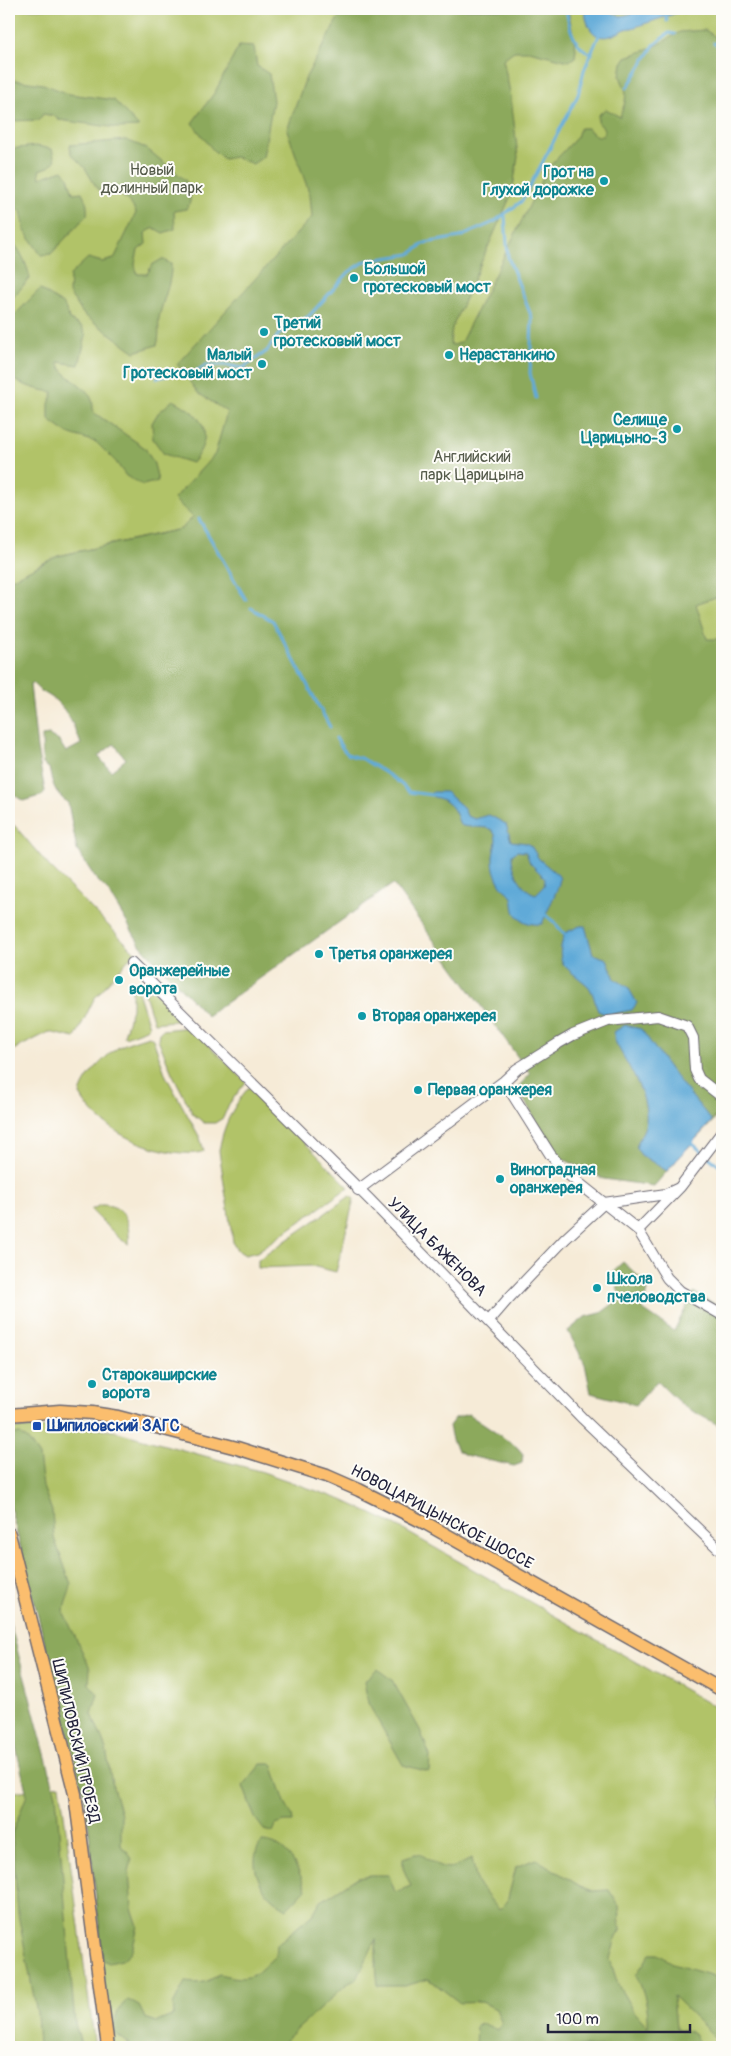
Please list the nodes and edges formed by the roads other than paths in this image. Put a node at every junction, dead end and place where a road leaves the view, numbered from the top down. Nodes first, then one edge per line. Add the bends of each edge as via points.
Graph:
1 (131, 963) dead end
2 (504, 1081) junction
3 (722, 1097) edge
4 (722, 1132) edge
5 (680, 1188) junction
6 (358, 1190) junction
7 (604, 1203) junction
8 (638, 1230) junction
9 (722, 1315) edge
10 (490, 1321) junction
11 (9, 1415) edge
12 (9, 1534) edge
13 (722, 1552) edge
14 (722, 1690) edge
15 (108, 2047) edge

1 - 6 street, УЛИЦА БАЖЕНОВА
2 - 3 street via 573,1034 608,1021 658,1016 687,1026 693,1038 695,1070 699,1080
2 - 6 street
2 - 7 street via 550,1154 565,1172
4 - 5 street
5 - 7 street via 666,1194
5 - 8 street
6 - 10 street, УЛИЦА БАЖЕНОВА
7 - 8 street
7 - 10 street via 565,1239
8 - 9 street via 666,1278 680,1291
10 - 13 street, УЛИЦА БАЖЕНОВА via 583,1419
11 - 14 main road, НОВОЦАРИЦЫНСКОЕ ШОССЕ via 60,1411 118,1417 327,1476 427,1524
12 - 15 main road, ШИПИЛОВСКИЙ ПРОЕЗД via 75,1794

